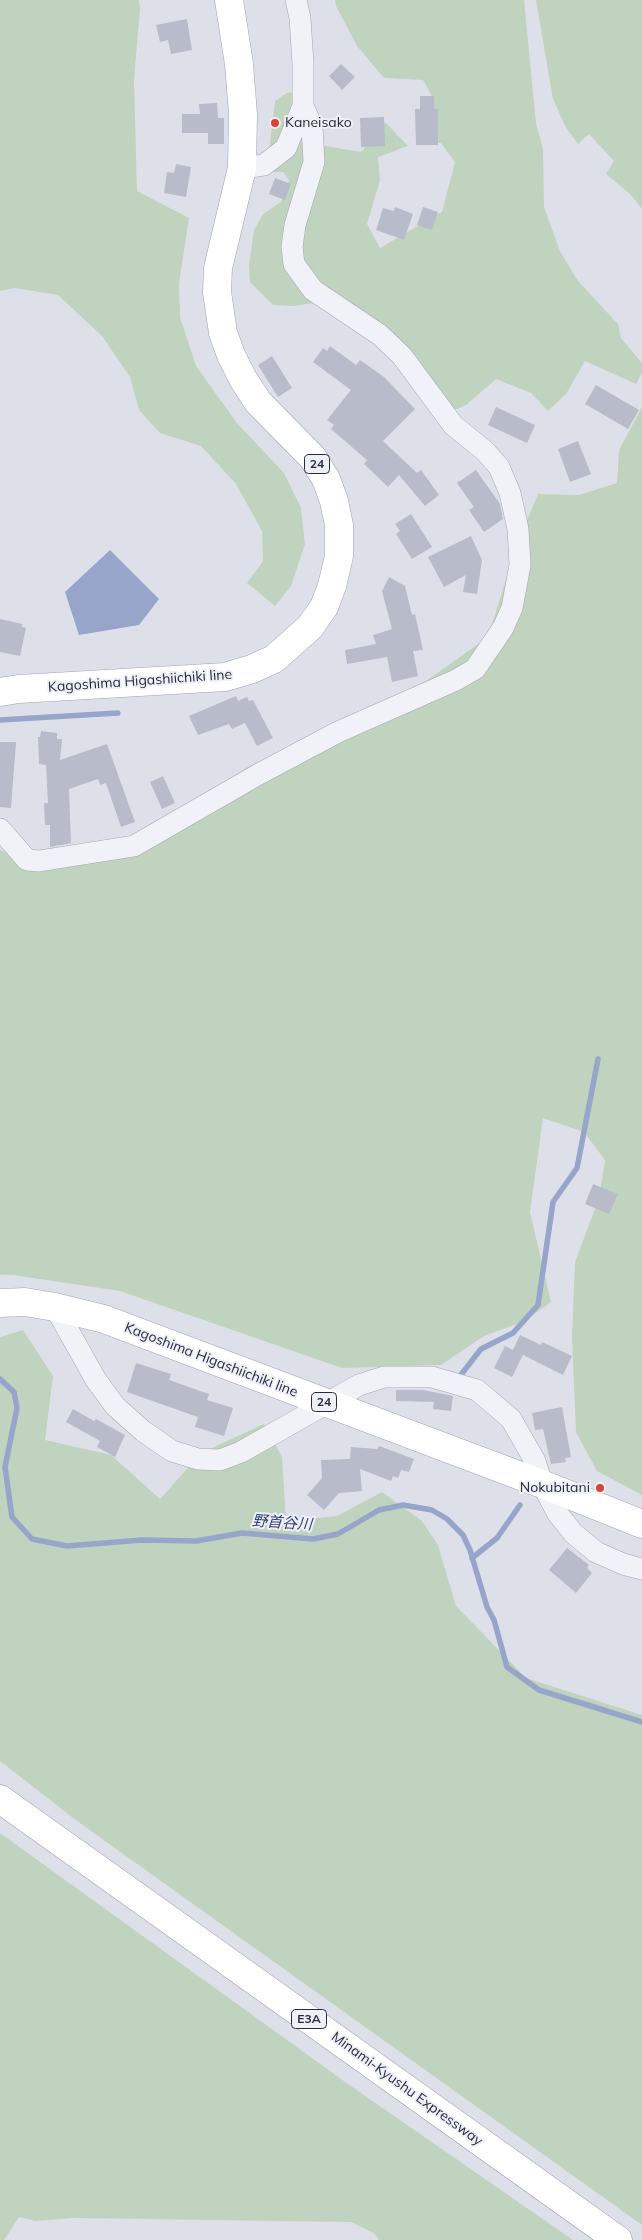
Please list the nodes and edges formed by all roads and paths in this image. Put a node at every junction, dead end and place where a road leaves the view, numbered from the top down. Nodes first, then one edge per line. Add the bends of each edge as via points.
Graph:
1 (229, 0) edge
2 (296, 0) edge
3 (303, 106) junction
4 (242, 168) junction
5 (0, 692) edge
6 (0, 829) edge
7 (0, 1304) edge
8 (54, 1306) junction
9 (325, 1403) junction
10 (542, 1484) junction
11 (642, 1524) edge
12 (642, 1569) edge
13 (0, 1799) edge
14 (618, 2240) edge

1 - 4 main road, Kagoshima Higashiichiki line / 24 via 243,114
2 - 3 street via 300,18
3 - 4 street via 286,148 264,165
3 - 6 street via 312,126 314,162 295,226 294,264 313,290 388,342 402,356 453,426 485,451 499,467 510,492 518,529 520,565 512,608 503,628 475,669 338,732 134,846 40,861 27,860
4 - 5 main road, Kagoshima Higashiichiki line / 24 via 218,268 223,333 242,379 258,402 313,458 326,479 339,526 339,556 324,607 310,627 274,659 252,670 225,677
7 - 8 main road, Kagoshima Higashiichiki line / 24 via 25,1302
8 - 9 main road, Kagoshima Higashiichiki line / 24 via 104,1319
8 - 9 street via 96,1380 115,1406 172,1451 198,1459 220,1460 241,1452
9 - 10 main road, Kagoshima Higashiichiki line / 24
9 - 10 street via 359,1385 384,1377 432,1377 477,1390 511,1419 535,1461
10 - 11 main road, Kagoshima Higashiichiki line / 24
10 - 12 street via 558,1514 574,1534 596,1552
13 - 14 main road, Minami-Kyushu Expressway / E3A

